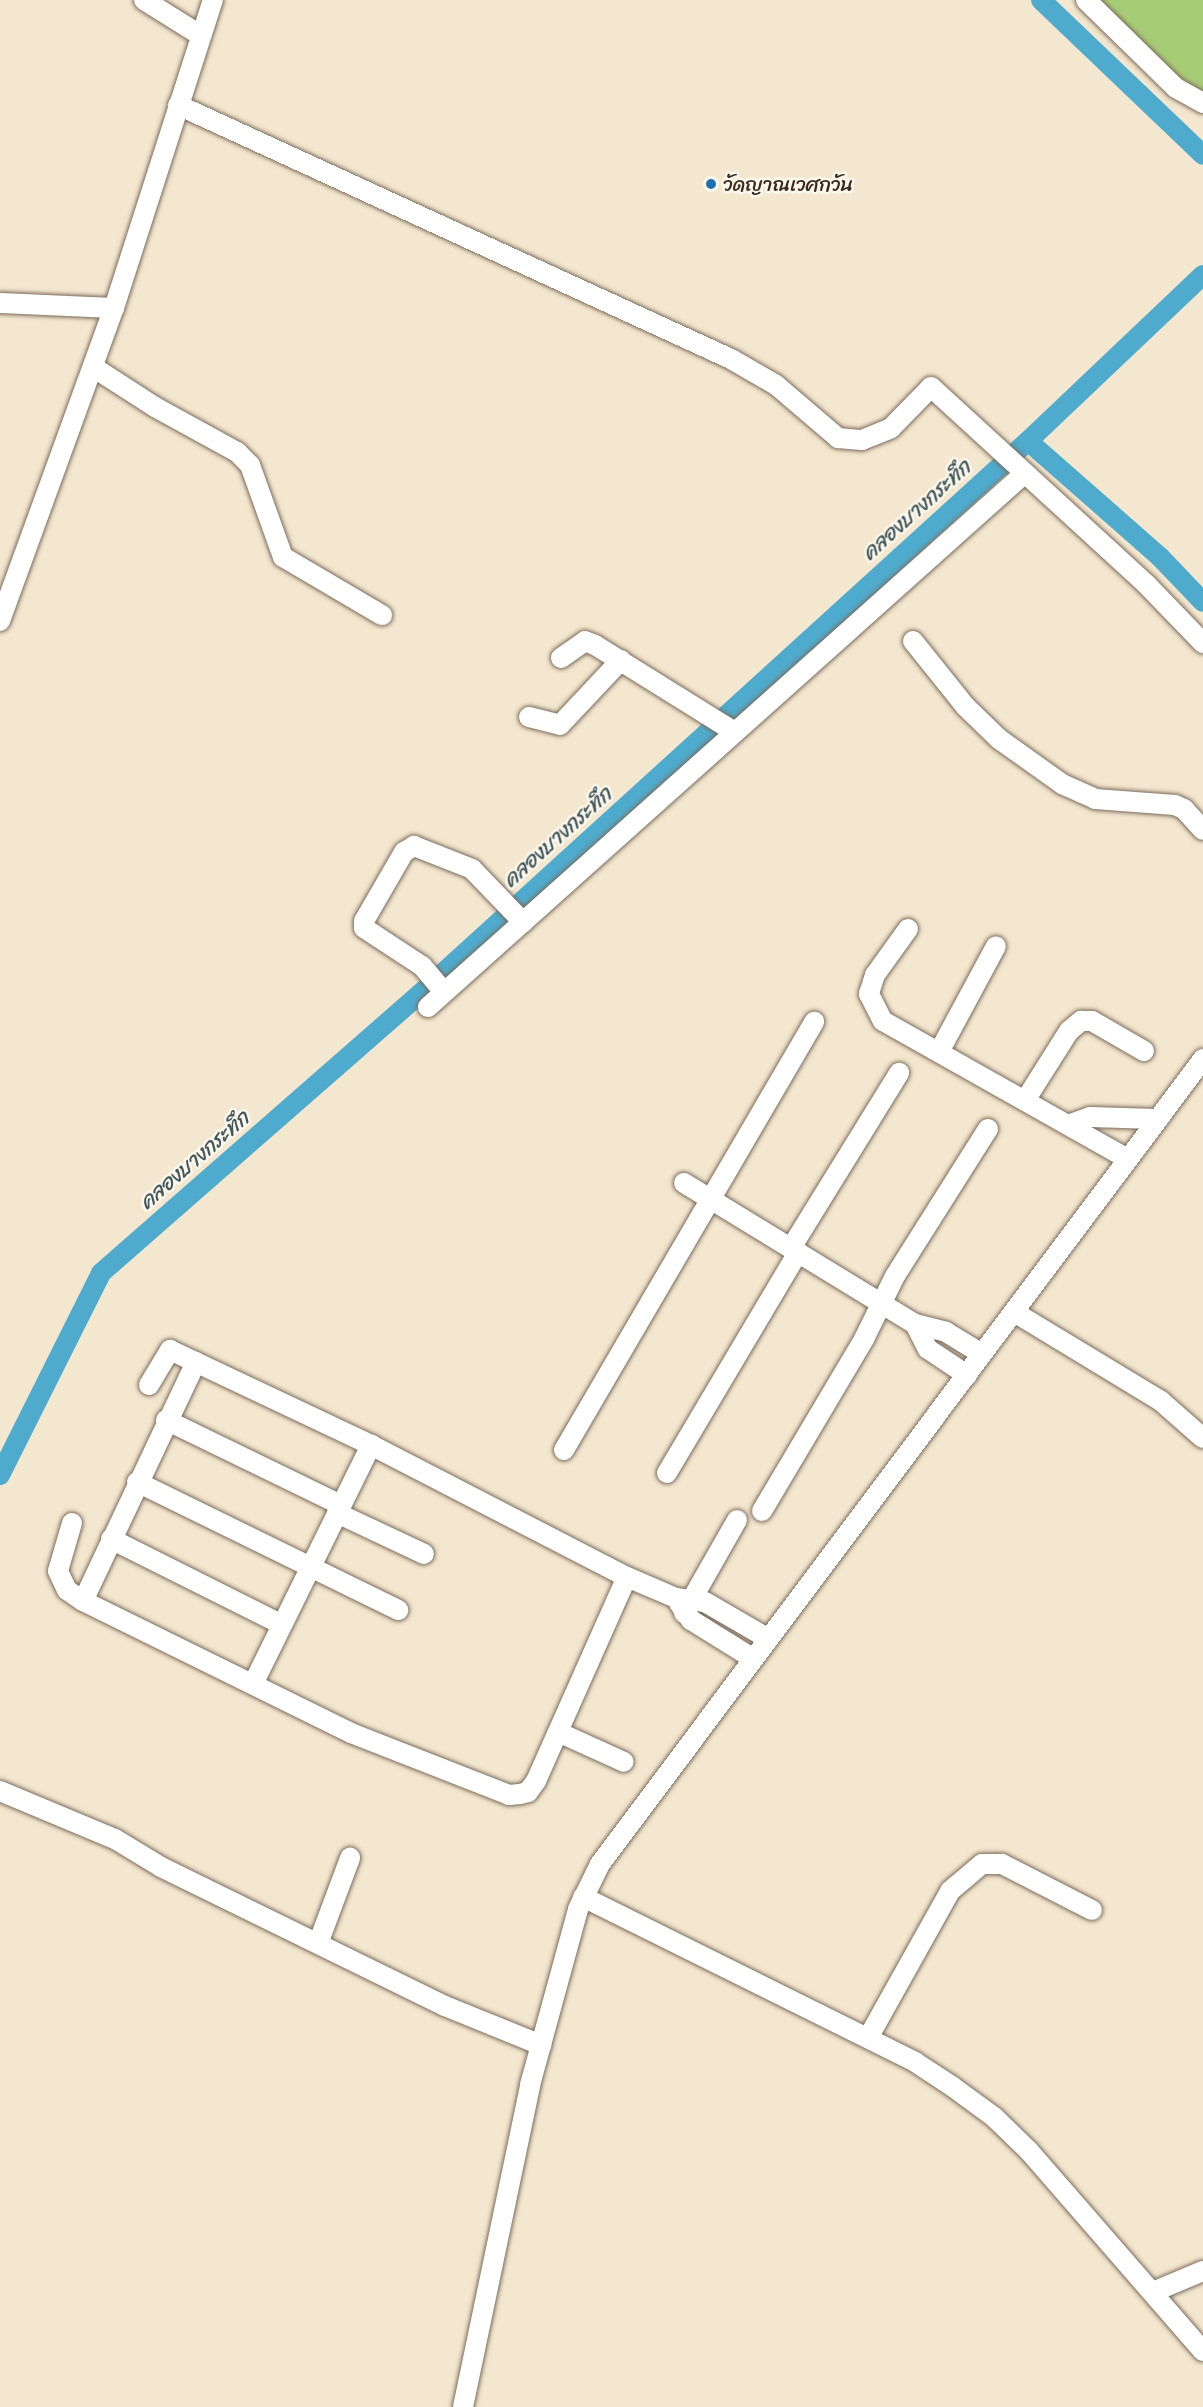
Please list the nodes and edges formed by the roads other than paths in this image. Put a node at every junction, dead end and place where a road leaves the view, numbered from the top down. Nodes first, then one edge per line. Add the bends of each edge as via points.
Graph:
1 (144, 0) edge
2 (213, 0) edge
3 (1086, 0) edge
4 (200, 35) junction
5 (1203, 103) edge
6 (178, 105) junction
7 (0, 303) edge
8 (114, 308) junction
9 (93, 367) junction
10 (1019, 470) junction
11 (382, 615) dead end
12 (0, 621) edge
13 (913, 641) dead end
14 (1203, 643) edge
15 (561, 658) dead end
16 (621, 660) junction
17 (529, 717) dead end
18 (728, 728) junction
19 (1203, 830) edge
20 (521, 920) junction
21 (908, 929) dead end
22 (996, 946) dead end
23 (441, 990) junction
24 (428, 1007) dead end
25 (814, 1022) dead end
26 (1144, 1051) dead end
27 (939, 1052) junction
28 (1203, 1059) edge
29 (899, 1072) dead end
30 (1026, 1099) junction
31 (1156, 1119) junction
32 (1071, 1124) junction
33 (988, 1129) dead end
34 (1126, 1158) junction
35 (684, 1183) dead end
36 (710, 1200) junction
37 (794, 1250) junction
38 (882, 1303) junction
39 (1014, 1312) junction
40 (915, 1324) junction
41 (982, 1354) junction
42 (196, 1362) junction
43 (967, 1375) junction
44 (149, 1385) dead end
45 (166, 1420) junction
46 (1203, 1438) edge
47 (371, 1445) junction
48 (564, 1450) dead end
49 (667, 1473) dead end
50 (137, 1482) junction
51 (339, 1509) junction
52 (762, 1511) dead end
53 (737, 1520) dead end
54 (72, 1523) dead end
55 (111, 1539) junction
56 (424, 1554) dead end
57 (311, 1570) junction
58 (627, 1577) junction
59 (83, 1601) junction
60 (684, 1603) junction
61 (398, 1610) dead end
62 (281, 1624) junction
63 (767, 1638) junction
64 (752, 1658) junction
65 (253, 1684) junction
66 (558, 1732) junction
67 (624, 1762) dead end
68 (0, 1791) edge
69 (350, 1858) dead end
70 (583, 1897) junction
71 (1092, 1910) dead end
72 (319, 1941) junction
73 (868, 2038) junction
74 (541, 2045) junction
75 (1203, 2271) edge
76 (1153, 2292) junction
77 (1203, 2352) edge
78 (463, 2407) edge

1 - 4 street
2 - 4 street
3 - 5 street via 1176,88
4 - 6 street
6 - 8 street
6 - 10 street via 731,359 776,385 838,438 862,440 891,428 931,387 955,405
7 - 8 street
8 - 9 street
9 - 11 street via 237,452 250,465 283,557
9 - 12 street
10 - 14 street via 1147,585
10 - 18 street
13 - 19 street via 965,706 999,739 1062,784 1095,799 1174,805 1184,809
15 - 16 street via 585,641
16 - 17 street via 560,724
16 - 18 street
18 - 20 street
20 - 23 street
20 - 23 street via 472,869 414,846 404,852 364,921 364,928 422,966
21 - 27 street via 874,975 869,994 883,1021
22 - 27 street
23 - 24 street
25 - 36 street
26 - 30 street via 1092,1021 1081,1021 1069,1031
27 - 30 street
28 - 31 street
29 - 37 street
30 - 32 street
31 - 32 street via 1090,1117
31 - 34 street
32 - 34 street
33 - 38 street
34 - 39 street
35 - 36 street
36 - 37 street
36 - 48 street
37 - 38 street
37 - 49 street
38 - 40 street
38 - 52 street
39 - 41 street
39 - 46 street via 1161,1401
40 - 41 street via 946,1332
40 - 43 street via 928,1348
41 - 43 street
42 - 44 street via 170,1350
42 - 45 street
42 - 47 street
43 - 63 street
45 - 50 street
45 - 51 street
47 - 51 street
47 - 58 street
50 - 55 street
50 - 57 street
51 - 56 street
51 - 57 street
53 - 60 street
54 - 59 street via 58,1571 68,1590
55 - 59 street
55 - 62 street
57 - 61 street
57 - 62 street
58 - 60 street
58 - 66 street
59 - 65 street
60 - 63 street
60 - 64 street
62 - 65 street
63 - 64 street
64 - 70 street via 627,1824
65 - 66 street via 351,1733 509,1794 528,1792
66 - 67 street
68 - 72 street via 116,1839 161,1867
69 - 72 street
70 - 73 street
70 - 74 street
71 - 73 street via 1002,1864 982,1864 950,1891
72 - 74 street via 445,2006
73 - 76 street via 915,2061 994,2116
74 - 78 street
75 - 76 street
76 - 77 street

